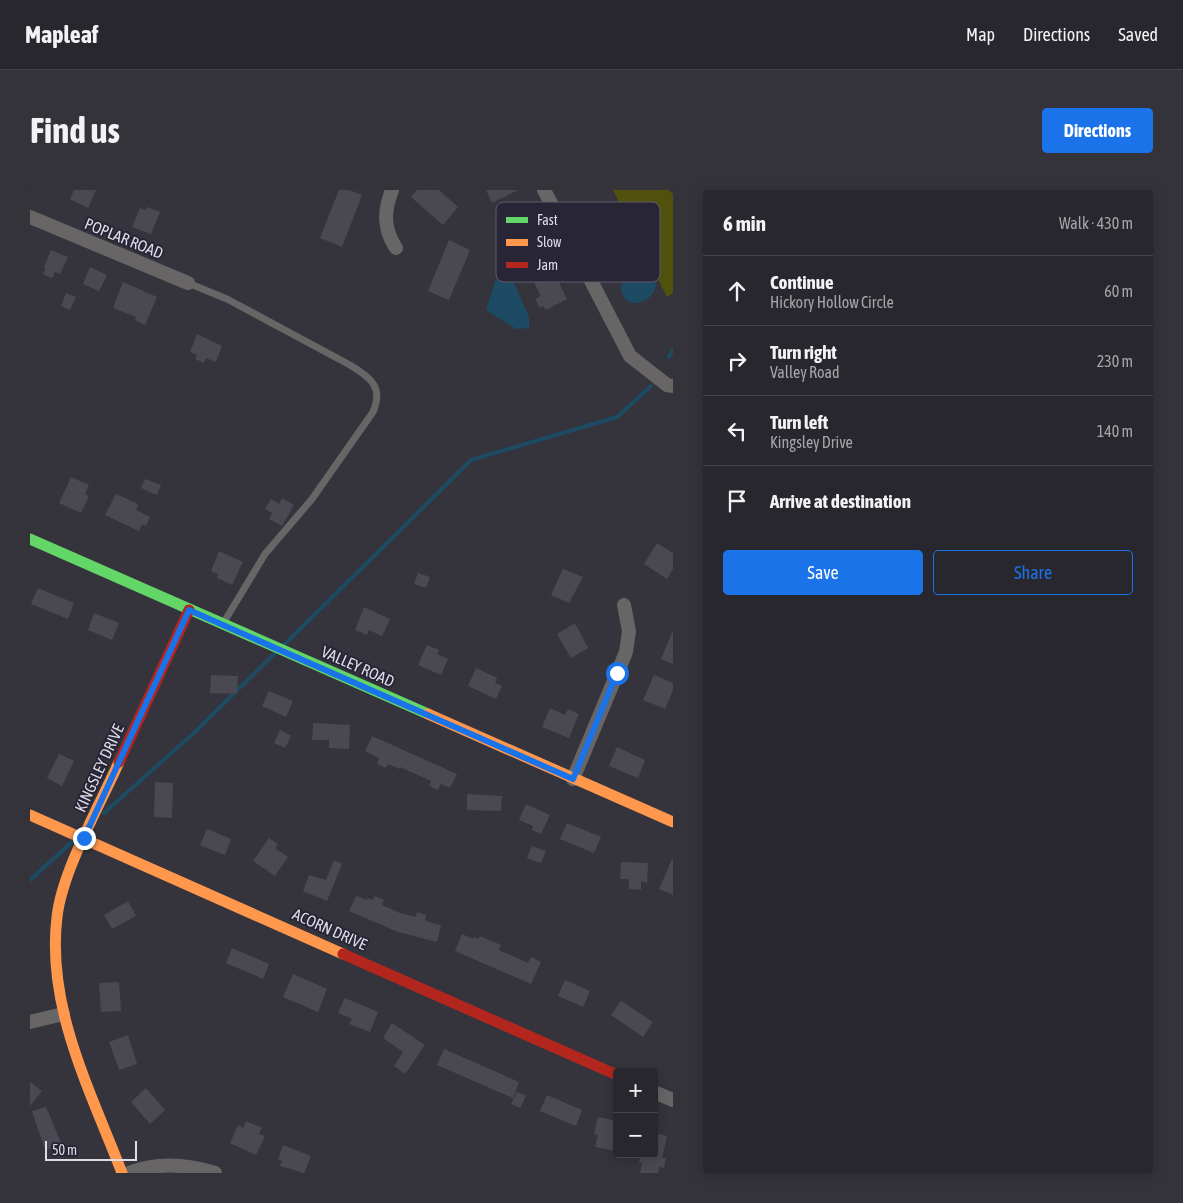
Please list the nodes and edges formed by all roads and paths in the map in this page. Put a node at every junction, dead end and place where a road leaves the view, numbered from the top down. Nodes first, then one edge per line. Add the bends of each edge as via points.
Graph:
1 (392, 190) edge
2 (544, 190) edge
3 (550, 202) edge
4 (30, 217) edge
5 (396, 248) dead end
6 (592, 282) edge
7 (188, 283) joint
8 (673, 386) edge
9 (30, 539) edge
10 (624, 604) dead end
11 (189, 610) junction
12 (223, 625) junction
13 (573, 779) junction
14 (30, 814) edge
15 (672, 820) edge
16 (84, 838) junction
17 (63, 1014) junction
18 (30, 1022) edge
19 (613, 1073) edge
20 (658, 1094) edge
21 (673, 1100) edge
22 (122, 1173) edge
23 (129, 1173) edge
24 (215, 1173) edge

1 - 5 street via 385,222
2 - 3 street
4 - 7 street, POPLAR ROAD
6 - 8 street via 630,356 667,385
7 - 12 lane via 226,299 350,365 363,373 377,391 373,412 312,499 265,554
9 - 11 street, VALLEY ROAD
10 - 13 street via 629,631 626,652
11 - 12 street, VALLEY ROAD
11 - 16 street, KINGSLEY DRIVE
12 - 13 street, VALLEY ROAD
13 - 15 street, VALLEY ROAD
14 - 16 street, ACORN DRIVE
16 - 17 street, KINGSLEY DRIVE via 65,883 57,916 55,968
16 - 19 street, ACORN DRIVE
17 - 18 street
17 - 22 street, KINGSLEY DRIVE
20 - 21 street
23 - 24 street via 159,1165

